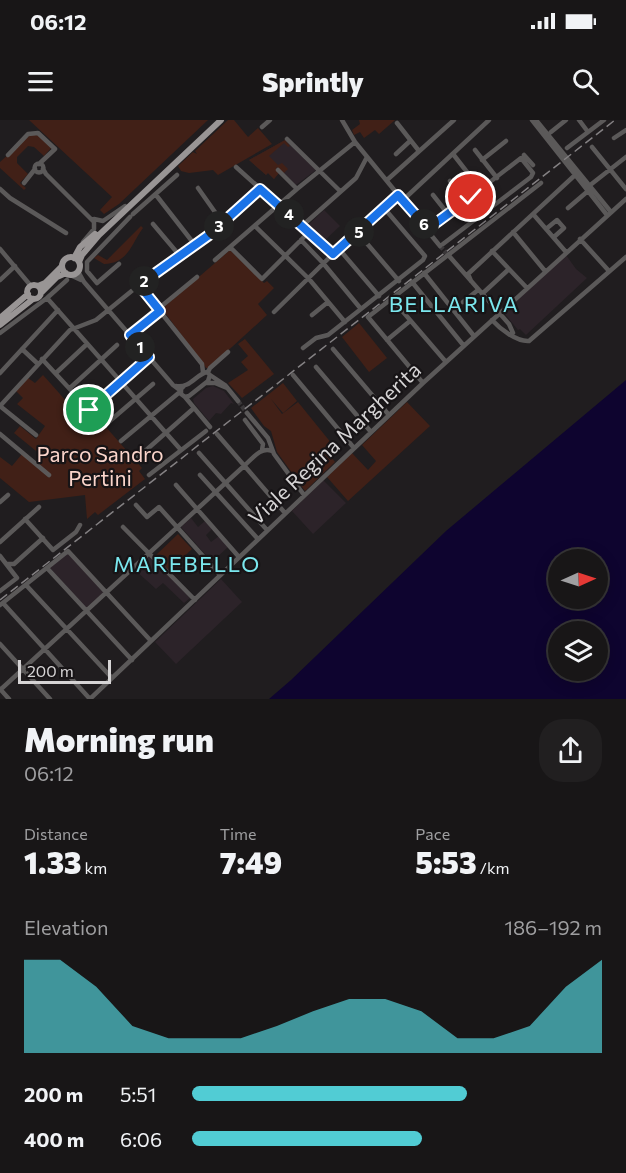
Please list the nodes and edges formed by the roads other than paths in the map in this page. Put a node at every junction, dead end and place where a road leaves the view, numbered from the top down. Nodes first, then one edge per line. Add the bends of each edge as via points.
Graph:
1 (216, 120) edge
2 (221, 120) edge
3 (270, 120) edge
4 (342, 120) edge
5 (454, 120) edge
6 (489, 120) edge
7 (532, 120) edge
8 (536, 120) edge
9 (566, 120) edge
10 (579, 120) edge
11 (604, 120) edge
12 (397, 123) dead end
13 (262, 127) dead end
14 (626, 130) edge
15 (551, 132) dead end
16 (588, 132) junction
17 (614, 138) dead end
18 (287, 139) dead end
19 (410, 141) junction
20 (506, 141) dead end
21 (355, 142) junction
22 (592, 147) dead end
23 (567, 148) dead end
24 (475, 150) dead end
25 (419, 151) junction
26 (396, 154) dead end
27 (453, 154) junction
28 (8, 155) dead end
29 (626, 156) edge
30 (367, 157) junction
31 (482, 159) junction
32 (567, 161) junction
33 (236, 167) dead end
34 (39, 168) junction
35 (278, 170) dead end
36 (318, 170) junction
37 (610, 170) junction
38 (177, 174) dead end
39 (574, 176) dead end
40 (497, 178) junction
41 (387, 180) junction
42 (450, 181) dead end
43 (24, 183) dead end
44 (541, 183) dead end
45 (198, 188) dead end
46 (0, 189) edge
47 (260, 189) junction
48 (297, 189) junction
49 (589, 189) junction
50 (626, 189) edge
51 (481, 190) junction
52 (340, 191) junction
53 (5, 194) junction
54 (156, 195) junction
55 (398, 195) junction
56 (433, 195) dead end
57 (0, 199) edge
58 (626, 199) edge
59 (403, 200) junction
60 (466, 201) junction
61 (278, 205) junction
62 (125, 206) junction
63 (384, 208) junction
64 (568, 208) dead end
65 (448, 214) junction
66 (533, 214) junction
67 (609, 214) junction
68 (479, 216) junction
69 (91, 217) junction
70 (421, 221) junction
71 (222, 222) junction
72 (153, 225) dead end
73 (303, 225) junction
74 (255, 226) junction
75 (546, 229) junction
76 (310, 231) junction
77 (513, 232) junction
78 (66, 233) dead end
79 (358, 233) junction
80 (554, 237) junction
81 (580, 239) junction
82 (301, 240) junction
83 (195, 245) junction
84 (230, 247) junction
85 (80, 248) junction
86 (0, 249) edge
87 (339, 249) junction
88 (492, 251) junction
89 (566, 252) junction
90 (333, 254) junction
91 (180, 256) junction
92 (285, 256) junction
93 (449, 256) junction
94 (626, 257) edge
95 (215, 260) dead end
96 (77, 263) junction
97 (324, 263) junction
98 (119, 264) dead end
99 (15, 266) junction
100 (62, 266) junction
101 (509, 269) junction
102 (545, 271) junction
103 (609, 271) junction
104 (424, 273) junction
105 (67, 276) junction
106 (197, 277) dead end
107 (57, 278) junction
108 (309, 279) junction
109 (0, 280) edge
110 (399, 281) junction
111 (471, 281) junction
112 (84, 282) junction
113 (412, 282) junction
114 (51, 283) junction
115 (97, 283) junction
116 (139, 285) junction
117 (60, 286) junction
118 (527, 288) junction
119 (37, 289) junction
120 (90, 289) junction
121 (480, 292) junction
122 (30, 296) junction
123 (379, 296) junction
124 (47, 298) junction
125 (392, 299) junction
126 (328, 302) junction
127 (463, 302) dead end
128 (361, 309) junction
129 (57, 310) junction
130 (108, 310) junction
131 (159, 310) junction
132 (274, 312) dead end
133 (500, 314) junction
134 (312, 315) dead end
135 (0, 318) edge
136 (492, 320) junction
137 (410, 321) junction
138 (345, 322) junction
139 (507, 322) junction
140 (0, 325) edge
141 (74, 329) junction
142 (501, 329) junction
143 (0, 333) edge
144 (130, 335) junction
145 (474, 336) junction
146 (514, 336) junction
147 (387, 340) junction
148 (87, 344) junction
149 (117, 345) dead end
150 (464, 346) junction
151 (303, 348) dead end
152 (22, 349) junction
153 (333, 349) dead end
154 (228, 352) dead end
155 (149, 357) junction
156 (42, 359) junction
157 (100, 359) junction
158 (446, 362) junction
159 (38, 364) junction
160 (316, 367) dead end
161 (0, 373) edge
162 (56, 373) junction
163 (207, 373) junction
164 (293, 375) dead end
165 (120, 383) junction
166 (423, 383) junction
167 (153, 384) dead end
168 (205, 384) junction
169 (70, 388) junction
170 (227, 388) junction
171 (181, 392) junction
172 (193, 393) junction
173 (134, 399) junction
174 (238, 400) tunnel mouth
175 (0, 406) edge
176 (193, 407) junction
177 (89, 410) junction
178 (248, 413) tunnel mouth
179 (389, 415) junction
180 (150, 416) junction
181 (245, 420) tunnel mouth
182 (371, 432) junction
183 (0, 434) edge
184 (164, 434) junction
185 (217, 434) dead end
186 (36, 435) dead end
187 (121, 441) dead end
188 (354, 448) junction
189 (181, 450) junction
190 (262, 450) junction
191 (272, 451) junction
192 (200, 453) dead end
193 (136, 459) dead end
194 (244, 466) junction
195 (49, 475) dead end
196 (149, 475) dead end
197 (200, 475) dead end
198 (226, 483) junction
199 (176, 485) dead end
200 (216, 492) junction
201 (8, 495) dead end
202 (304, 495) junction
203 (0, 502) edge
204 (136, 505) dead end
205 (39, 507) dead end
206 (197, 509) junction
207 (285, 513) junction
208 (26, 519) junction
209 (80, 525) dead end
210 (123, 527) dead end
211 (178, 527) junction
212 (267, 530) junction
213 (43, 538) junction
214 (258, 539) junction
215 (0, 542) edge
216 (149, 554) junction
217 (0, 556) edge
218 (239, 557) junction
219 (6, 563) junction
220 (47, 568) junction
221 (220, 574) junction
222 (26, 585) junction
223 (0, 591) edge
224 (106, 592) junction
225 (195, 600) junction
226 (2, 604) edge
227 (87, 611) junction
228 (67, 629) junction
229 (151, 641) junction
230 (0, 644) edge
231 (45, 649) junction
232 (132, 660) junction
233 (23, 669) junction
234 (112, 678) junction
235 (0, 689) edge
236 (9, 699) edge
237 (50, 699) edge
238 (90, 699) edge

1 - 62 main road
2 - 96 main road via 99,235
3 - 13 street
4 - 21 street
5 - 25 street
6 - 27 street
7 - 32 street
8 - 32 street
9 - 15 street
10 - 16 street
11 - 16 street
12 - 19 street
14 - 17 street
16 - 23 street
18 - 36 street
19 - 25 street
19 - 26 street
20 - 31 street
21 - 30 street
21 - 36 street
22 - 37 street
24 - 31 street
25 - 41 street
27 - 51 street
27 - 59 street
28 - 34 street via 31,133 40,135 56,149
29 - 37 street
30 - 41 street
30 - 52 street via 356,177
31 - 40 street
32 - 49 street
33 - 47 street
34 - 43 street
34 - 69 street
35 - 48 street
36 - 48 street
36 - 52 street
37 - 49 street
37 - 50 street
38 - 54 street
39 - 66 street
40 - 51 street
40 - 68 street via 523,157 531,164 531,177
41 - 55 street
42 - 60 street
44 - 93 street
45 - 71 street
46 - 53 street
47 - 61 street
47 - 71 street
48 - 61 street
49 - 64 street
49 - 67 street
51 - 60 street
52 - 73 street
53 - 57 street
53 - 78 street
54 - 83 street
54 - 115 street via 87,261 87,271
55 - 59 street
55 - 63 street
56 - 65 street
58 - 67 street, Viale Regina Margherita
59 - 70 street
60 - 65 street
60 - 68 street
61 - 73 street
61 - 74 street
62 - 69 street via 103,221
62 - 85 main road
63 - 79 street
63 - 110 street via 425,256
65 - 70 street via 429,228
66 - 75 street
66 - 77 street
67 - 81 street, Viale Regina Margherita
68 - 70 street via 442,245
69 - 85 street via 94,229
71 - 83 street
72 - 91 street
73 - 76 street
74 - 84 street
74 - 92 street
75 - 80 street
75 - 80 street via 557,220 564,228
76 - 82 street
76 - 90 street
77 - 88 street
77 - 102 street
79 - 87 street
79 - 110 street
80 - 89 street
81 - 89 street, Viale Regina Margherita
81 - 103 street
82 - 92 street
82 - 97 street
83 - 91 street
84 - 92 street via 262,279
84 - 95 street
85 - 96 main road
86 - 99 street
87 - 90 street
87 - 123 street
88 - 101 street
88 - 111 street via 468,274
89 - 102 street, Viale Regina Margherita
90 - 97 street
91 - 116 street
92 - 108 street
93 - 104 street
93 - 111 street
94 - 103 street
96 - 100 main road via 66,258
96 - 105 main road via 75,274
96 - 112 street
97 - 108 street
97 - 128 street
98 - 115 street
99 - 109 street
99 - 119 street
100 - 105 main road
100 - 119 main road
101 - 118 street
101 - 121 street
102 - 118 street, Viale Regina Margherita
103 - 146 street via 526,342
104 - 113 street
104 - 145 street
105 - 107 main road
105 - 112 street
105 - 117 street
106 - 131 street
107 - 114 main road
107 - 117 street
108 - 126 street
108 - 132 street
110 - 123 street
111 - 121 street
112 - 120 street
113 - 125 street
113 - 150 street
114 - 117 street
114 - 119 main road
115 - 120 street
116 - 130 street
116 - 131 street
117 - 124 street
118 - 133 street, Viale Regina Margherita
119 - 122 main road
119 - 122 main road via 38,298
120 - 130 street
121 - 127 street
121 - 133 street
122 - 135 main road
122 - 140 main road
123 - 128 street
124 - 129 street
124 - 143 street
125 - 137 street
125 - 147 street via 368,317
126 - 134 street
126 - 138 street
128 - 138 street
129 - 141 street
129 - 152 street
130 - 141 street
130 - 144 street
131 - 144 street
131 - 163 street
133 - 136 street, Viale Regina Margherita
133 - 139 street
136 - 142 street
136 - 145 street, Viale Regina Margherita
137 - 147 street
137 - 158 street
138 - 151 street
139 - 142 street via 508,328
139 - 142 street via 499,322
139 - 146 street
141 - 148 street
141 - 156 street
142 - 146 street
144 - 155 street
145 - 150 street, Viale Regina Margherita
147 - 166 street
148 - 157 street
148 - 162 street
149 - 157 street
150 - 158 street, Viale Regina Margherita
152 - 159 street
152 - 161 street
153 - 179 street
154 - 163 street
155 - 165 street
155 - 171 street
156 - 159 street
156 - 162 street
157 - 165 street
157 - 169 street
158 - 166 street, Viale Regina Margherita
159 - 175 street
160 - 182 street
162 - 169 street
163 - 168 street via 209,380
163 - 170 street
163 - 171 street
164 - 188 street
165 - 173 street
165 - 177 street
166 - 179 street, Viale Regina Margherita
167 - 173 street
168 - 170 street
168 - 172 street
169 - 177 street
170 - 174 street
171 - 172 street
171 - 176 street
171 - 180 street
172 - 176 street
173 - 177 street via 104,426
173 - 180 street
175 - 186 street
176 - 184 street
176 - 189 street via 208,429
178 - 191 street via 268,438
179 - 182 street, Viale Regina Margherita
180 - 184 street
180 - 187 street
181 - 190 street via 263,444
182 - 188 street, Viale Regina Margherita
183 - 195 street
184 - 189 street
184 - 193 street
185 - 194 street
188 - 202 street, Viale Regina Margherita
189 - 196 street
190 - 191 street
190 - 194 street
191 - 202 street
192 - 198 street
194 - 198 street
194 - 207 street
197 - 200 street
198 - 200 street
198 - 212 street
199 - 206 street
200 - 206 street
200 - 214 street
201 - 203 street
202 - 207 street, Viale Regina Margherita
204 - 211 street via 147,517 159,507
205 - 208 street
206 - 211 street
206 - 218 street
207 - 212 street, Viale Regina Margherita
208 - 213 street
208 - 215 street
209 - 213 street via 53,550
210 - 216 street
211 - 216 street
211 - 221 street
212 - 214 street, Viale Regina Margherita
213 - 219 street via 14,564
214 - 218 street, Viale Regina Margherita
216 - 224 street
216 - 225 street
217 - 219 street
218 - 221 street, Viale Regina Margherita
219 - 223 street via 17,578
220 - 222 street
220 - 224 street via 68,552
220 - 227 street
221 - 225 street, Viale Regina Margherita
222 - 226 street
222 - 228 street
224 - 227 street
224 - 229 street
225 - 229 street, Viale Regina Margherita
226 - 231 street
227 - 228 street
227 - 232 street
228 - 231 street
228 - 234 street
229 - 232 street, Viale Regina Margherita
230 - 233 street
231 - 233 street
231 - 238 street
232 - 234 street, Viale Regina Margherita
233 - 235 street
233 - 237 street
234 - 238 street, Viale Regina Margherita
235 - 236 street

